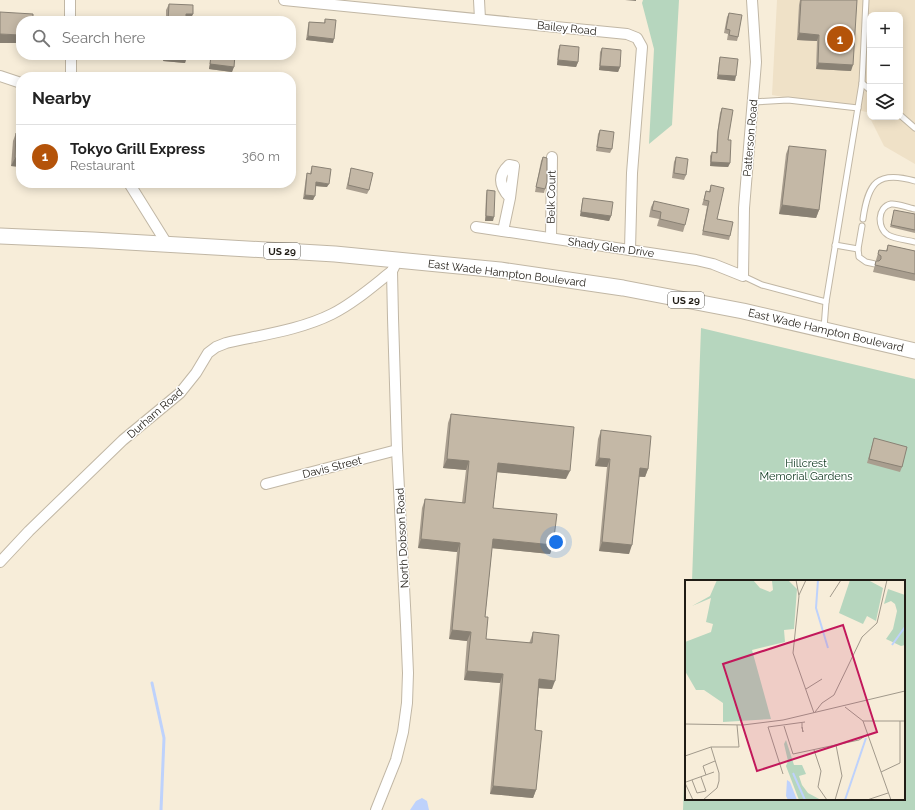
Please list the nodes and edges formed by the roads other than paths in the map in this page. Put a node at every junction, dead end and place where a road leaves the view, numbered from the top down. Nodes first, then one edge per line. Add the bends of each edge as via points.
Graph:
1 (284, 0) edge
2 (479, 0) edge
3 (752, 0) edge
4 (866, 0) edge
5 (73, 1) edge
6 (313, 2) edge
7 (71, 16) edge
8 (480, 19) junction
9 (71, 60) edge
10 (71, 72) edge
11 (0, 76) edge
12 (16, 81) edge
13 (862, 83) junction
14 (867, 87) edge
15 (753, 102) junction
16 (858, 108) junction
17 (903, 118) edge
18 (915, 128) edge
19 (552, 157) dead end
20 (914, 180) edge
21 (131, 188) edge
22 (510, 198) dead end
23 (915, 209) edge
24 (863, 219) dead end
25 (862, 226) dead end
26 (476, 227) dead end
27 (0, 230) edge
28 (503, 231) junction
29 (0, 236) edge
30 (551, 238) junction
31 (93, 240) junction
32 (915, 242) edge
33 (168, 244) junction
34 (835, 245) junction
35 (858, 249) junction
36 (630, 250) junction
37 (875, 264) edge
38 (395, 266) junction
39 (743, 276) junction
40 (826, 302) junction
41 (823, 329) junction
42 (915, 351) edge
43 (397, 450) junction
44 (266, 484) dead end
45 (0, 562) edge
46 (376, 810) edge

1 - 6 street, Bailey Road
2 - 8 street
3 - 15 street, Patterson Road via 756,62
4 - 13 lane
5 - 7 street
6 - 8 street, Bailey Road
8 - 36 street, Bailey Road via 627,34 640,42 642,47 632,173
9 - 10 street
11 - 12 street
13 - 14 lane
13 - 16 lane
15 - 16 lane via 788,100
15 - 39 street, Patterson Road via 744,208
16 - 34 lane
17 - 18 lane
19 - 30 street, Belk Court
20 - 24 lane via 897,176 879,180 870,190
21 - 33 street
22 - 28 street
23 - 32 lane via 892,204 887,206 880,217 880,223 888,236
25 - 35 lane
26 - 28 street, Shady Glen Drive
27 - 31 main road, East Wade Hampton Boulevard / US 29
28 - 30 street, Shady Glen Drive
29 - 31 main road, East Wade Hampton Boulevard / US 29
30 - 36 street, Shady Glen Drive
31 - 33 main road, East Wade Hampton Boulevard / US 29
33 - 38 main road, East Wade Hampton Boulevard / US 29 via 335,254
34 - 35 lane
34 - 40 lane
35 - 37 lane via 861,259
36 - 39 street, Shady Glen Drive via 696,260
38 - 41 main road, East Wade Hampton Boulevard / US 29 via 500,270 623,288
38 - 43 street, North Dobson Road
38 - 45 street, Durham Road via 345,307 320,320 216,347 208,353 180,393 113,450
39 - 40 lane via 762,285
40 - 41 lane
41 - 42 main road, East Wade Hampton Boulevard / US 29
43 - 44 street, Davis Street
43 - 46 street, North Dobson Road via 408,674 407,703 404,732 398,753

